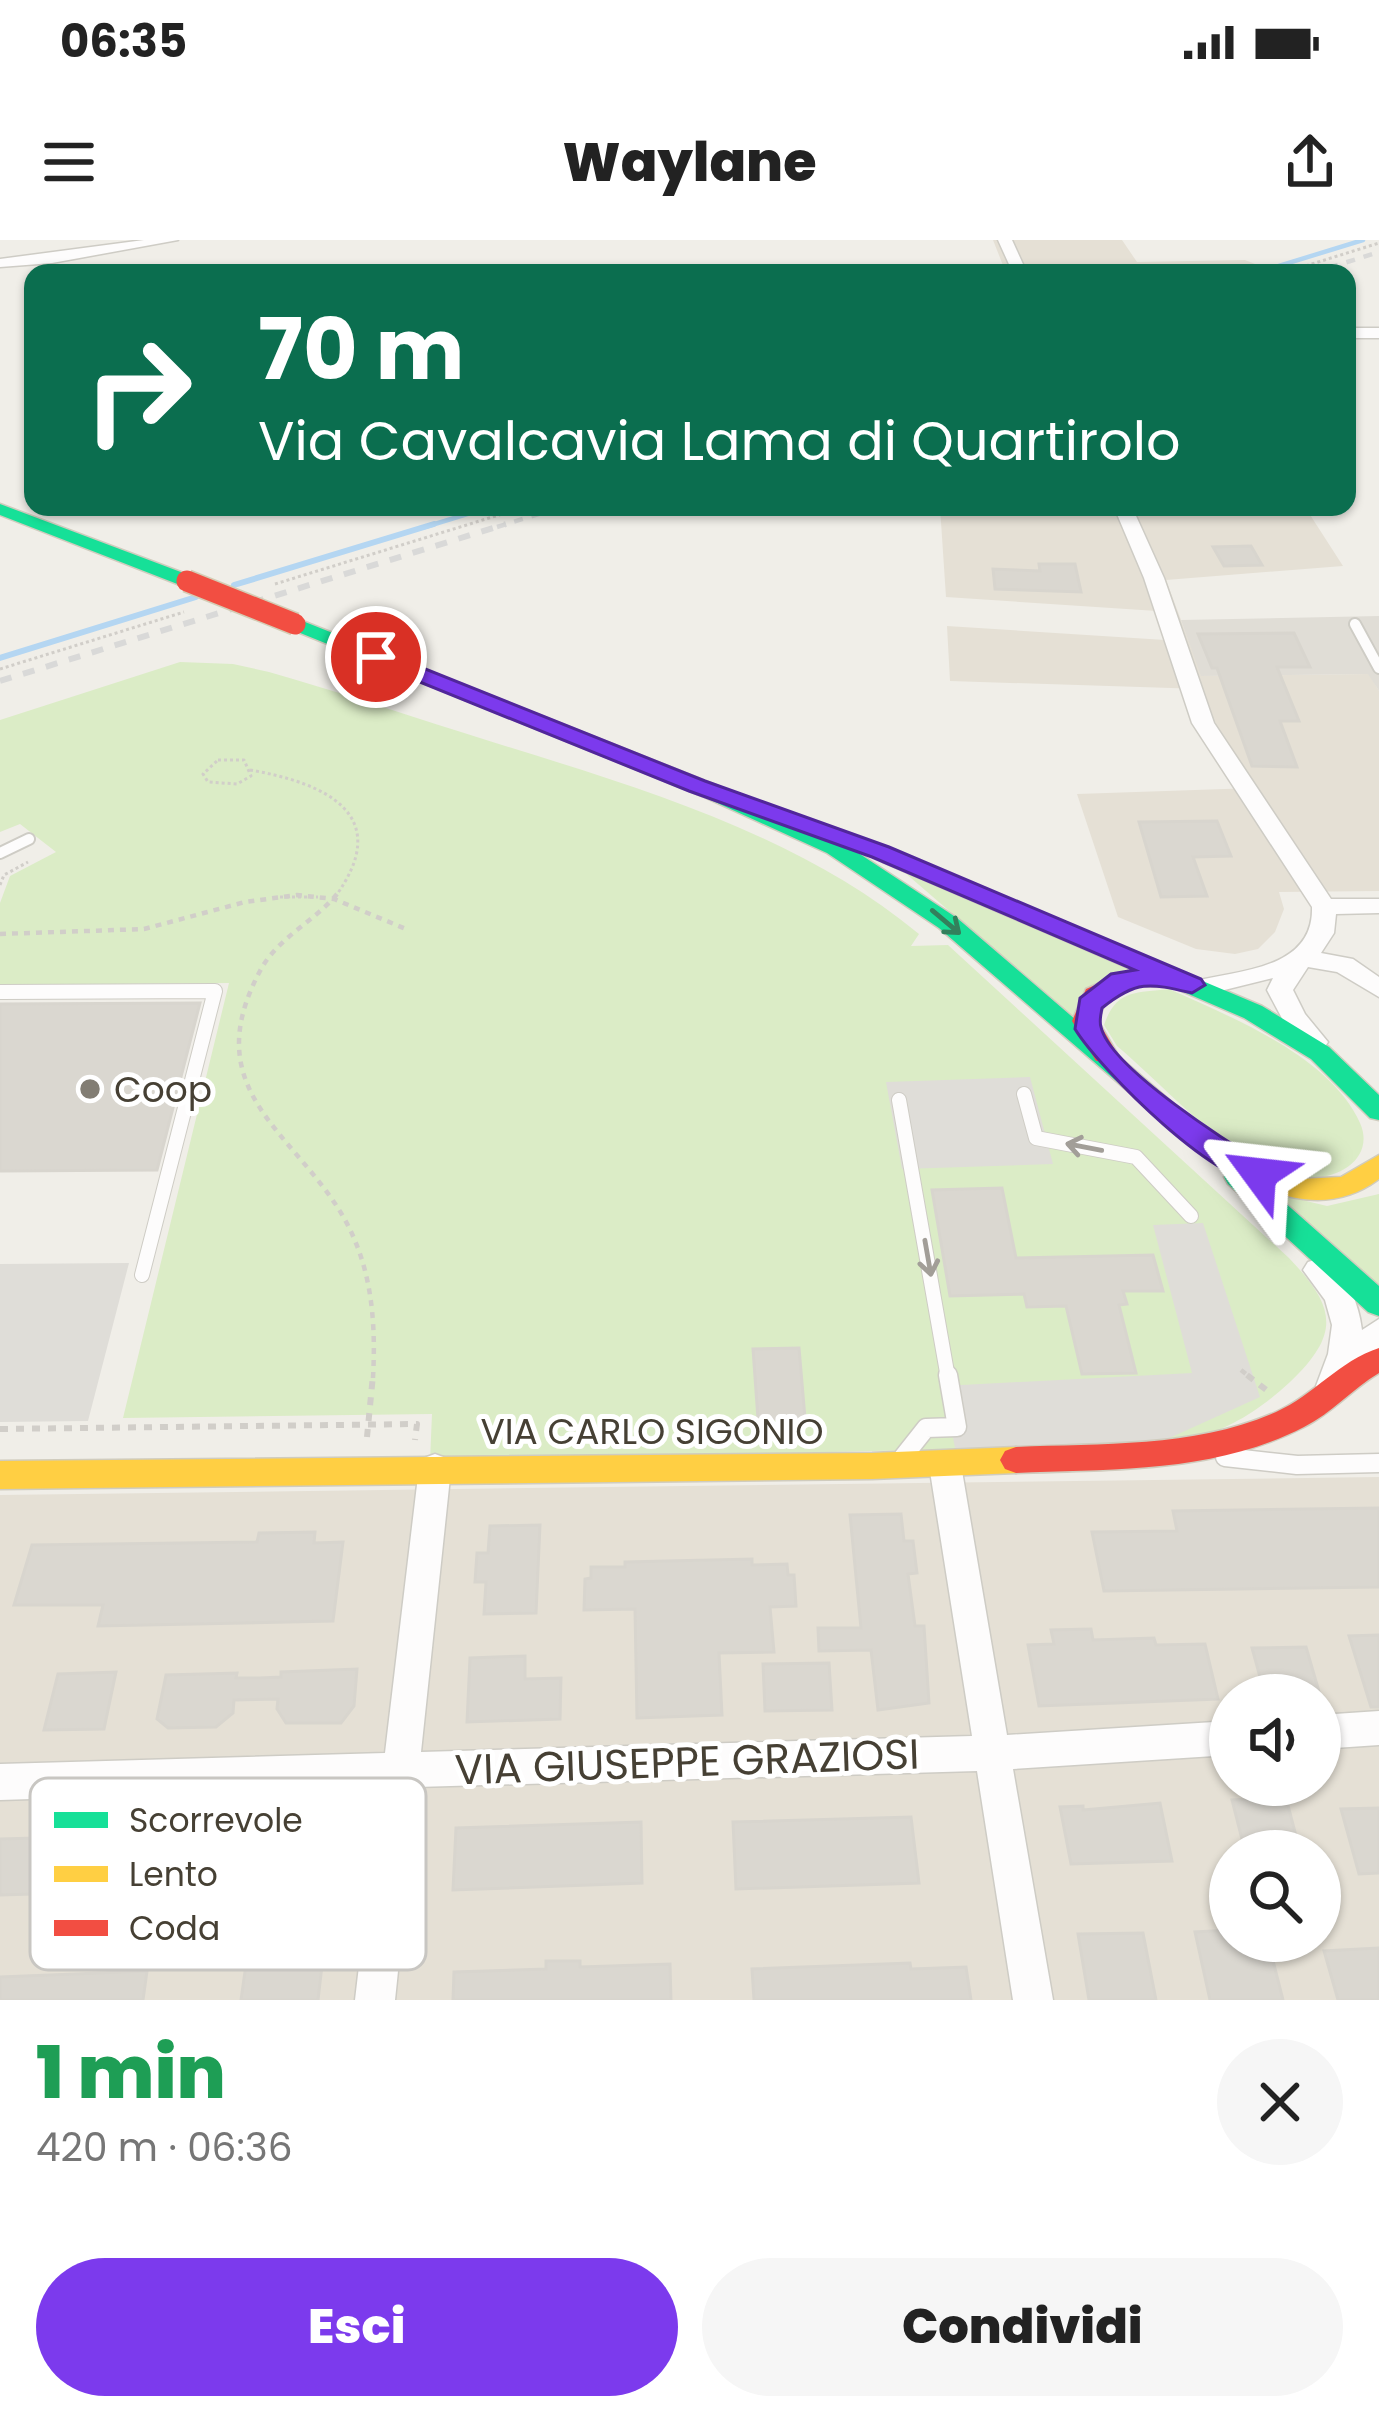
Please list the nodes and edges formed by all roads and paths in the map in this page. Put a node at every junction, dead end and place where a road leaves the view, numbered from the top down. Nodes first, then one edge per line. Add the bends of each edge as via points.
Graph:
1 (171, 240) edge
2 (1379, 243) edge
3 (0, 262) edge
4 (1312, 264) edge
5 (0, 509) edge
6 (1127, 516) edge
7 (1355, 624) dead end
8 (1379, 668) edge
9 (250, 770) junction
10 (697, 786) junction
11 (28, 839) dead end
12 (0, 853) edge
13 (334, 899) junction
14 (1379, 907) edge
15 (1324, 908) junction
16 (406, 929) dead end
17 (0, 934) edge
18 (1303, 962) junction
19 (1196, 986) junction
20 (1379, 989) edge
21 (0, 992) edge
22 (1108, 1059) junction
23 (1337, 1067) junction
24 (1024, 1094) dead end
25 (899, 1100) dead end
26 (1379, 1111) edge
27 (1201, 1143) junction
28 (1379, 1165) edge
29 (1191, 1216) dead end
30 (142, 1275) dead end
31 (1379, 1304) edge
32 (1379, 1331) edge
33 (1379, 1360) edge
34 (1240, 1370) dead end
35 (1329, 1390) junction
36 (1288, 1407) junction
37 (369, 1425) junction
38 (0, 1429) edge
39 (1184, 1452) junction
40 (1379, 1463) edge
41 (945, 1465) junction
42 (896, 1466) junction
43 (424, 1468) junction
44 (363, 1469) junction
45 (0, 1475) edge
46 (1379, 1728) edge
47 (1341, 1731) edge
48 (1209, 1739) edge
49 (994, 1753) junction
50 (400, 1771) junction
51 (120, 1778) edge
52 (399, 1778) edge
53 (30, 1780) edge
54 (0, 1781) edge
55 (378, 1970) edge
56 (375, 2000) edge
57 (1033, 2000) edge

1 - 3 street
2 - 4 path
5 - 10 main road, bridge
6 - 15 street via 1203,723
7 - 8 lane
9 - 9 path via 230,758 203,774 208,782 237,784
9 - 13 path via 303,780 345,804 362,849
10 - 19 main road via 880,852
10 -> 22 main road via 875,870
11 - 12 lane
13 - 16 path
13 - 17 path via 273,897 144,929
13 - 37 path via 264,962 240,1063 248,1092 343,1217 363,1262 375,1322
14 - 15 street
15 - 18 street via 1323,933
18 - 19 street
18 - 20 street via 1344,965
18 - 23 street via 1284,980 1283,1000
19 - 22 main road via 1144,976 1101,991 1085,1021
19 - 23 main road via 1275,1024
21 - 30 lane via 215,991
22 - 27 main road
23 - 26 main road
29 -> 24 lane via 1136,1157 1036,1138
25 -> 42 lane via 957,1427 926,1428
27 - 28 main road via 1291,1186 1349,1184
27 - 31 main road
27 - 35 street via 1341,1301 1350,1336
32 - 35 street
33 - 35 main road, VIA CARLO SIGONIO
34 - 36 path
35 - 36 main road, VIA CARLO SIGONIO
36 - 39 main road, VIA CARLO SIGONIO via 1244,1438
37 - 38 path
37 - 43 path via 417,1424
37 - 44 path
39 - 40 lane via 1297,1465
39 - 41 main road, VIA CARLO SIGONIO
41 - 42 main road, VIA CARLO SIGONIO
41 - 49 street
42 - 43 main road, VIA CARLO SIGONIO
43 - 44 main road, VIA CARLO SIGONIO
43 - 50 street
44 - 45 main road, VIA CARLO SIGONIO
46 - 47 street
48 - 49 street, VIA GIUSEPPE GRAZIOSI
49 - 50 street, VIA GIUSEPPE GRAZIOSI
49 - 57 street
50 - 51 street, VIA GIUSEPPE GRAZIOSI
50 - 52 street
53 - 54 street, VIA GIUSEPPE GRAZIOSI
55 - 56 street

